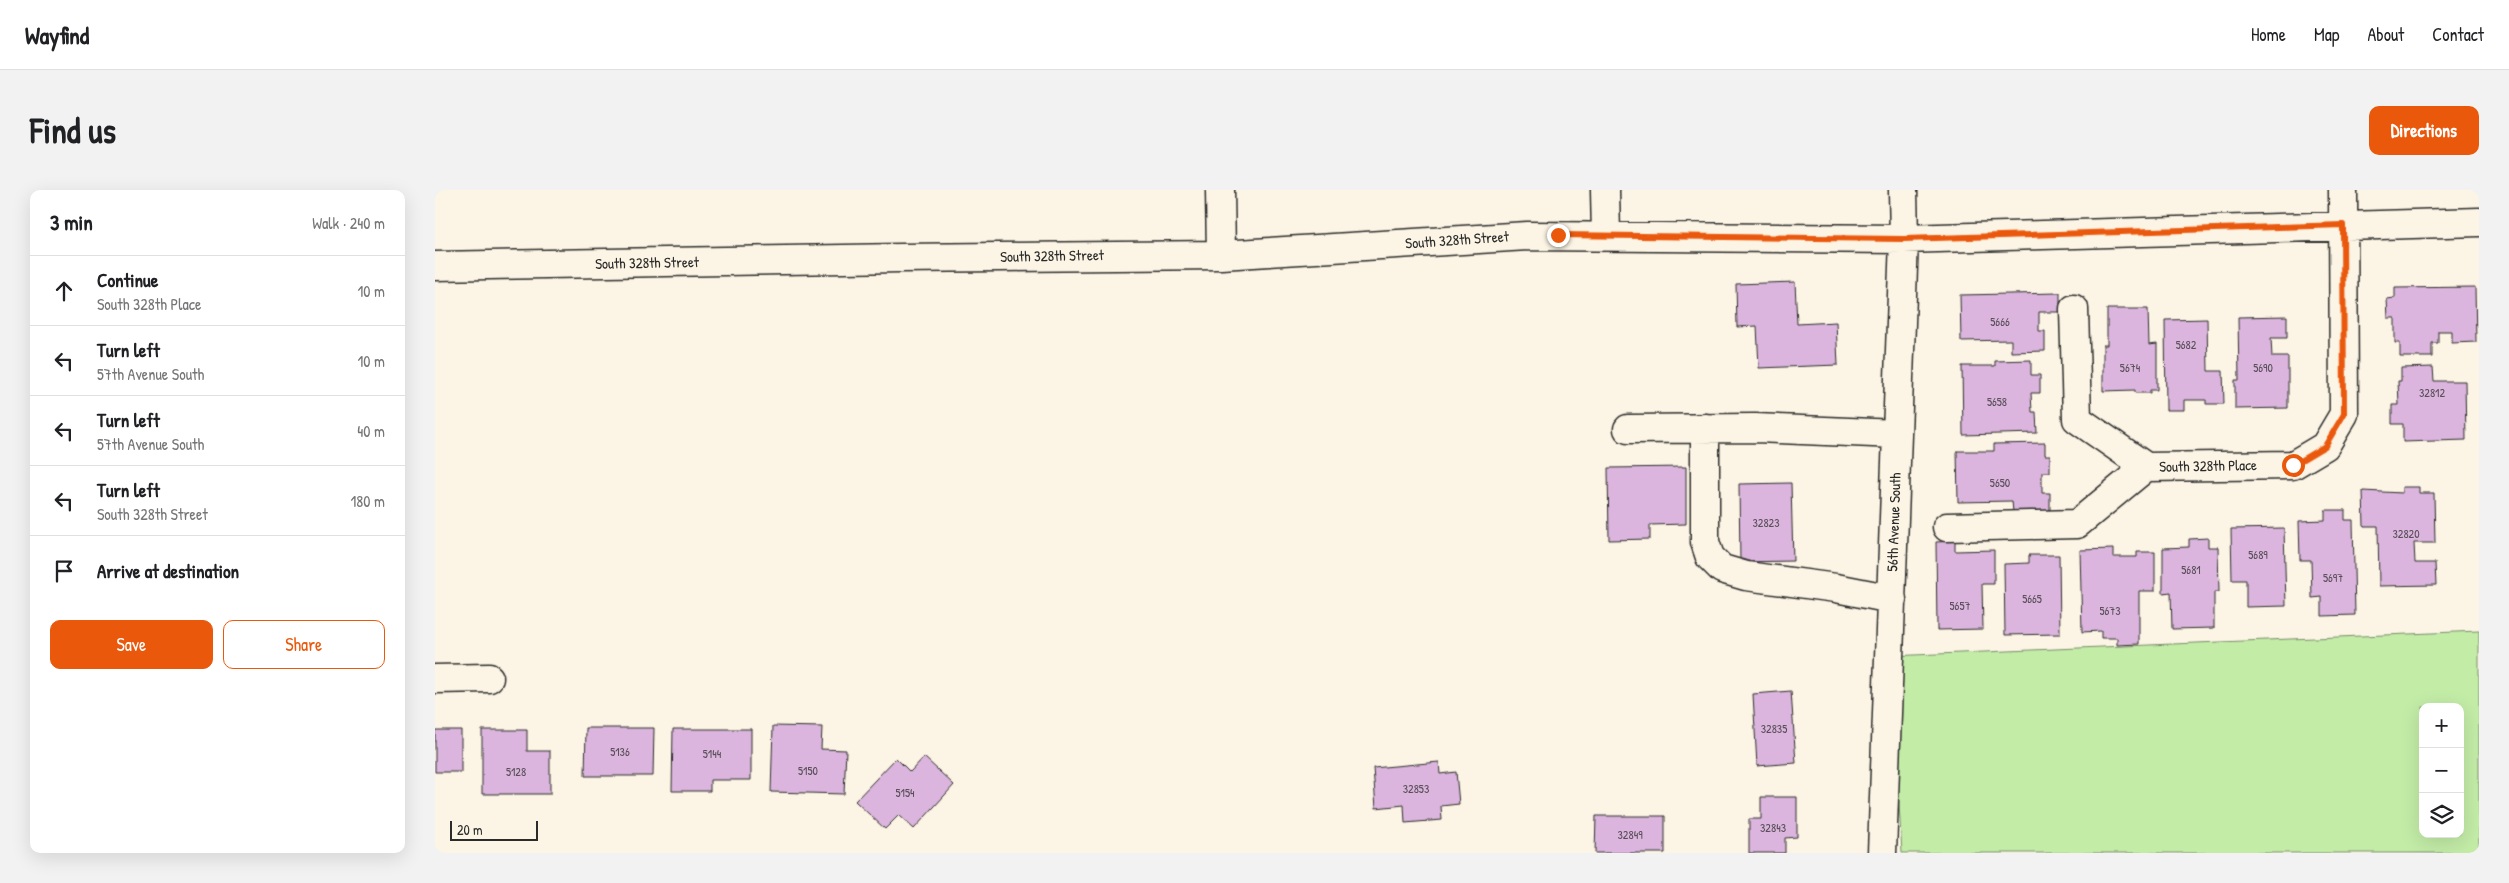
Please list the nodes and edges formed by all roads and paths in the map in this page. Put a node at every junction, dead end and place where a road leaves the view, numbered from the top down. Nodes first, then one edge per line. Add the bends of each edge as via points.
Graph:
1 (1220, 190) edge
2 (1605, 190) edge
3 (1903, 190) edge
4 (2343, 190) edge
5 (2479, 222) edge
6 (2343, 225) junction
7 (1605, 236) junction
8 (1904, 239) junction
9 (1221, 255) junction
10 (435, 266) edge
11 (2074, 309) dead end
12 (1705, 428) junction
13 (1628, 429) dead end
14 (1897, 434) junction
15 (2146, 467) junction
16 (1947, 527) dead end
17 (1892, 599) junction
18 (489, 678) dead end
19 (435, 679) edge
20 (1882, 853) edge

1 - 9 street
2 - 7 street
3 - 8 street, 56th Avenue South
4 - 6 street
5 - 6 street, South 328th Street
6 - 8 street, South 328th Street
6 - 15 street, South 328th Place via 2344,414 2325,446 2293,465
7 - 8 street, South 328th Street
7 - 9 street, South 328th Street via 1527,236
8 - 14 street, 56th Avenue South
9 - 10 street, South 328th Street
11 - 15 street via 2077,419
12 - 13 street
12 - 14 street
12 - 17 street via 1705,542 1710,557 1722,569 1746,576
14 - 17 street, 56th Avenue South
15 - 16 street via 2077,524
17 - 20 street, 56th Avenue South
18 - 19 street

